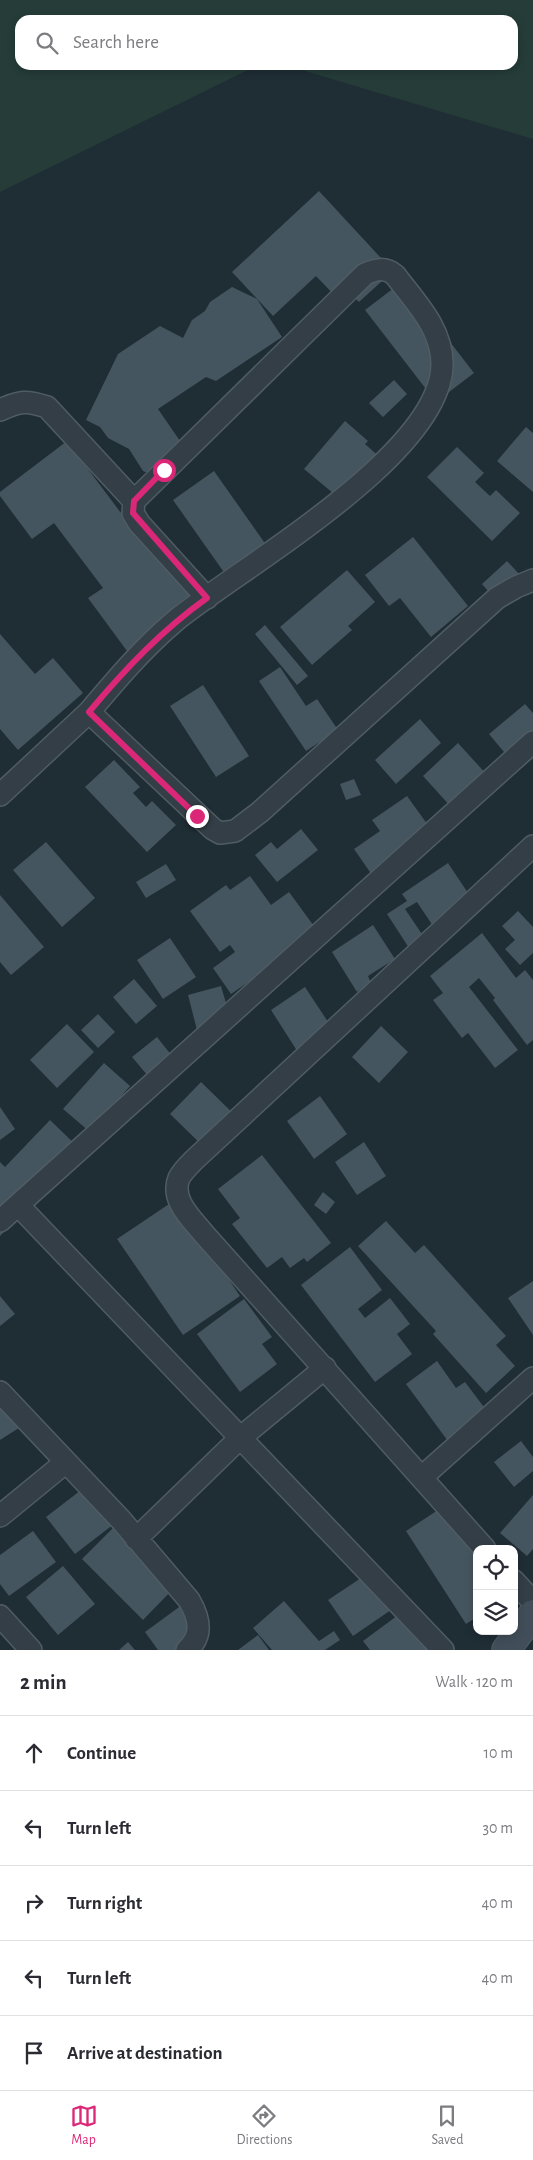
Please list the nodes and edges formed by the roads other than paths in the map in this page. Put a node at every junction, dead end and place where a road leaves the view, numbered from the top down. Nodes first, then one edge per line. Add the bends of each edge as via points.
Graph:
1 (0, 410) edge
2 (134, 501) junction
3 (533, 580) edge
4 (207, 598) junction
5 (89, 712) junction
6 (533, 742) edge
7 (0, 795) edge
8 (533, 846) edge
9 (18, 1206) junction
10 (0, 1221) edge
11 (325, 1368) junction
12 (533, 1378) edge
13 (0, 1392) edge
14 (240, 1438) junction
15 (66, 1462) junction
16 (422, 1478) junction
17 (0, 1516) edge
18 (136, 1539) junction
19 (482, 1545) edge
20 (518, 1585) edge
21 (533, 1602) edge
22 (533, 1614) edge
23 (0, 1616) edge
24 (31, 1650) edge
25 (187, 1650) edge
26 (443, 1650) edge
27 (506, 1650) edge

1 - 2 street via 29,401 47,407
2 - 4 street via 133,513 139,523
2 - 4 street via 365,274 384,269 395,274 440,340 442,366 430,408 382,465 346,496
3 - 5 street via 497,598 260,812 230,832 220,833 197,816
4 - 5 street via 175,621 145,649
5 - 7 street
6 - 9 street
8 - 11 street via 179,1177 178,1197 182,1206
9 - 10 street
9 - 14 street
11 - 14 street
11 - 16 street
12 - 16 street
13 - 15 street
14 - 18 street
14 - 26 street
15 - 17 street
15 - 18 street
16 - 19 street
18 - 25 street via 197,1613 197,1636
20 - 21 street
22 - 27 main road
23 - 24 street

